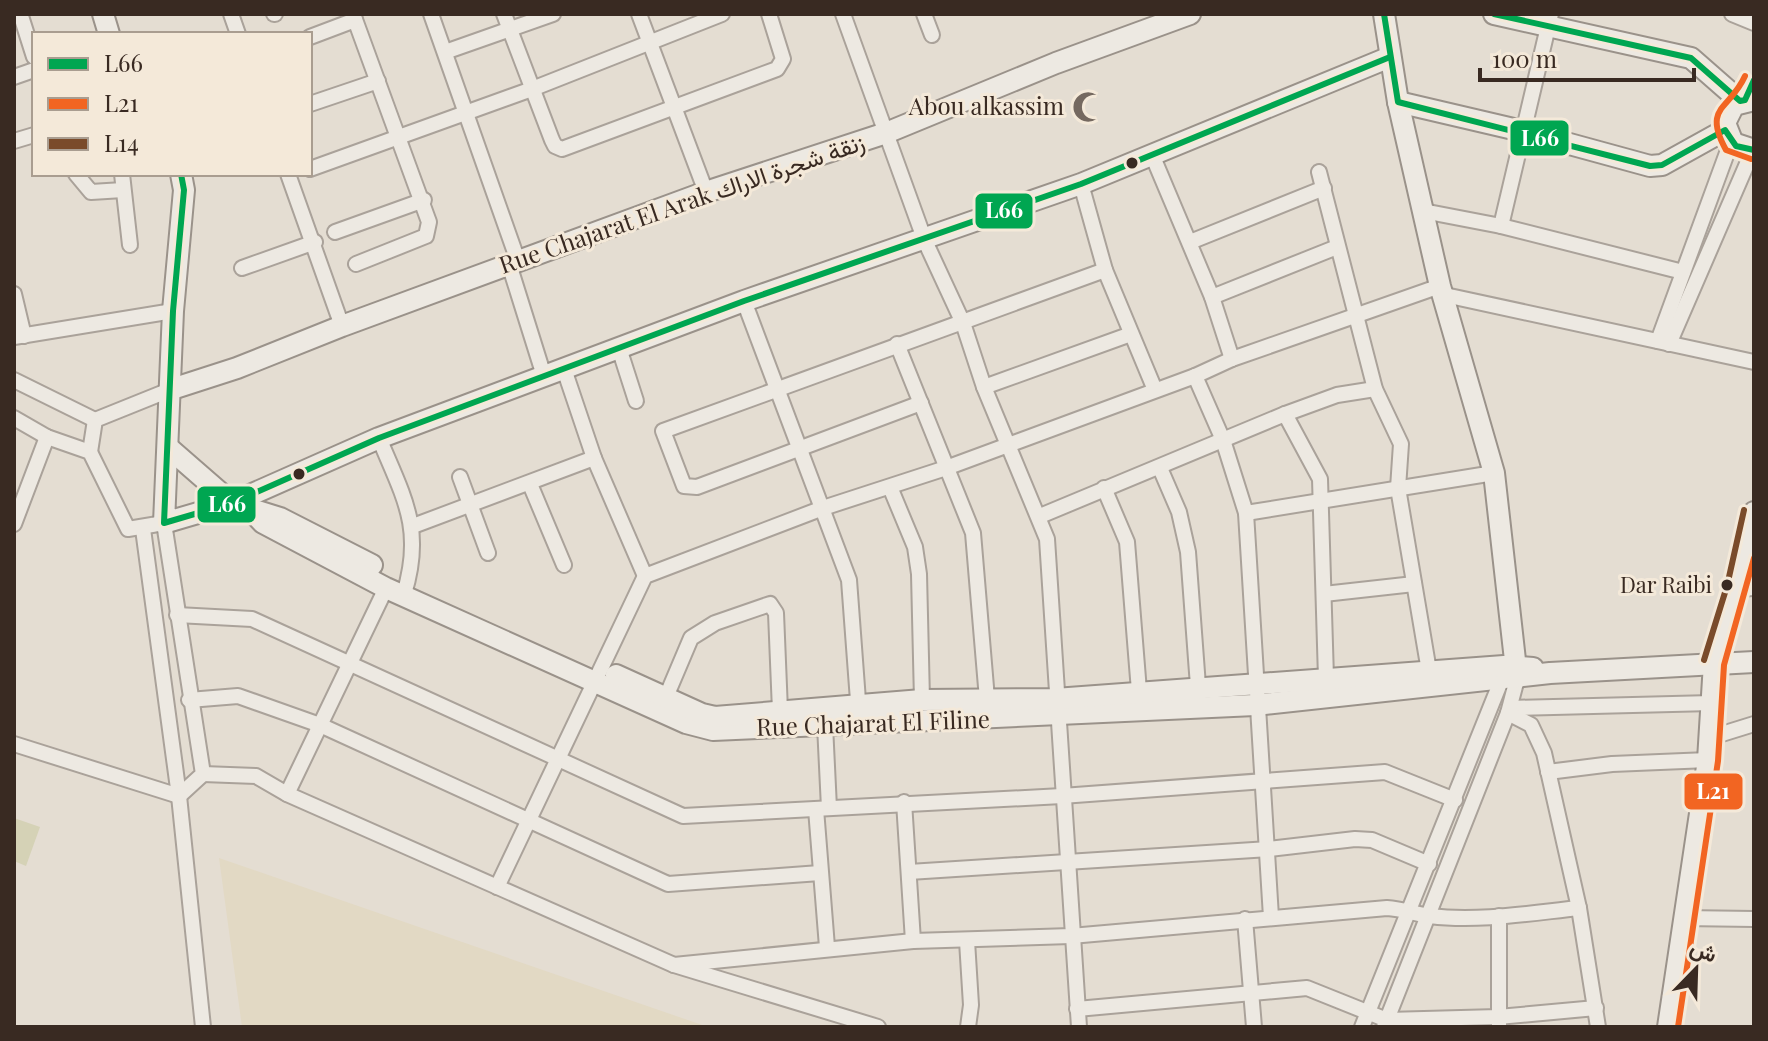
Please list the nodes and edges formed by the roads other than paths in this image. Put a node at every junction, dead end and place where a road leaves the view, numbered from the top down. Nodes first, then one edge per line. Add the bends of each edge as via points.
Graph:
1 (431, 14) edge
2 (504, 14) edge
3 (553, 14) edge
4 (639, 14) edge
5 (722, 14) edge
6 (769, 14) edge
7 (843, 14) edge
8 (924, 14) edge
9 (1190, 14) edge
10 (1384, 14) edge
11 (1494, 14) edge
12 (1732, 14) edge
13 (19, 17) edge
14 (354, 17) edge
15 (1550, 20) edge
16 (1754, 23) edge
17 (508, 30) junction
18 (932, 35) dead end
19 (312, 36) edge
20 (649, 44) junction
21 (32, 52) edge
22 (445, 52) junction
23 (1390, 57) junction
24 (1754, 80) edge
25 (378, 81) junction
26 (532, 89) junction
27 (1746, 100) edge
28 (1398, 102) junction
29 (312, 103) edge
30 (674, 108) junction
31 (466, 113) junction
32 (1522, 131) junction
33 (886, 133) junction
34 (1728, 136) junction
35 (398, 137) junction
36 (1754, 150) edge
37 (1153, 157) junction
38 (312, 168) edge
39 (1319, 172) dead end
40 (77, 176) edge
41 (122, 176) edge
42 (181, 176) edge
43 (291, 176) edge
44 (1081, 184) junction
45 (1324, 188) junction
46 (123, 190) junction
47 (706, 192) junction
48 (424, 200) junction
49 (1423, 211) junction
50 (1501, 226) junction
51 (335, 232) dead end
52 (925, 241) junction
53 (315, 242) junction
54 (1190, 242) junction
55 (130, 245) dead end
56 (1337, 247) junction
57 (514, 262) junction
58 (356, 264) dead end
59 (242, 268) dead end
60 (1105, 270) junction
61 (1683, 272) junction
62 (1443, 290) junction
63 (14, 294) edge
64 (1212, 297) junction
65 (744, 301) junction
66 (173, 311) junction
67 (1357, 318) junction
68 (963, 323) junction
69 (342, 326) junction
70 (1131, 334) junction
71 (19, 336) edge
72 (1664, 343) junction
73 (897, 344) junction
74 (619, 348) junction
75 (1232, 359) junction
76 (1754, 362) edge
77 (554, 372) junction
78 (1195, 376) junction
79 (14, 380) edge
80 (984, 387) junction
81 (172, 389) junction
82 (777, 389) junction
83 (1375, 389) junction
84 (1155, 390) junction
85 (636, 401) dead end
86 (921, 403) junction
87 (1285, 414) junction
88 (14, 418) edge
89 (95, 420) junction
90 (47, 437) junction
91 (379, 438) junction
92 (1223, 440) junction
93 (1008, 445) junction
94 (799, 447) junction
95 (170, 449) junction
96 (90, 452) junction
97 (594, 458) junction
98 (946, 468) junction
99 (1160, 468) junction
100 (1494, 473) junction
101 (460, 477) dead end
102 (530, 484) junction
103 (890, 487) junction
104 (1104, 488) junction
105 (1398, 488) junction
106 (469, 503) junction
107 (1319, 503) junction
108 (240, 505) junction
109 (823, 508) junction
110 (1246, 513) junction
111 (1040, 516) junction
112 (164, 523) junction
113 (14, 524) edge
114 (1753, 524) edge
115 (413, 526) junction
116 (143, 529) junction
117 (488, 553) dead end
118 (564, 565) dead end
119 (645, 576) junction
120 (1414, 584) junction
121 (399, 588) junction
122 (1746, 589) edge
123 (1324, 594) junction
124 (177, 615) junction
125 (350, 662) junction
126 (1754, 662) edge
127 (1714, 663) junction
128 (1429, 671) junction
129 (1510, 673) junction
130 (597, 674) junction
131 (1326, 678) junction
132 (1254, 684) junction
133 (1198, 686) junction
134 (1139, 691) junction
135 (666, 697) junction
136 (987, 699) junction
137 (189, 700) junction
138 (922, 700) junction
139 (1712, 703) junction
140 (1255, 705) junction
141 (1056, 708) junction
142 (1509, 710) junction
143 (780, 711) junction
144 (859, 715) junction
145 (1754, 724) edge
146 (320, 725) junction
147 (825, 725) junction
148 (1709, 738) junction
149 (14, 744) edge
150 (556, 759) junction
151 (1708, 760) junction
152 (1548, 772) junction
153 (203, 774) junction
154 (1263, 782) junction
155 (287, 794) junction
156 (179, 796) junction
157 (1062, 796) junction
158 (1455, 800) junction
159 (904, 802) junction
160 (822, 809) junction
161 (530, 819) junction
162 (1269, 849) junction
163 (1067, 863) junction
164 (1429, 864) junction
165 (909, 872) junction
166 (820, 873) junction
167 (497, 887) junction
168 (1579, 908) junction
169 (1410, 909) junction
170 (1428, 916) junction
171 (1499, 916) junction
172 (1271, 917) junction
173 (1683, 918) junction
174 (1245, 919) junction
175 (1754, 919) edge
176 (1071, 936) junction
177 (913, 941) junction
178 (967, 941) junction
179 (827, 947) junction
180 (674, 965) junction
181 (1252, 992) junction
182 (1596, 1008) junction
183 (1077, 1009) junction
184 (1365, 1020) edge
185 (1498, 1022) edge
186 (1386, 1024) edge
187 (203, 1027) edge
188 (878, 1027) edge
189 (968, 1027) edge
190 (1079, 1027) edge
191 (1254, 1027) edge
192 (1598, 1027) edge
193 (1668, 1027) edge

1 - 22 street
2 - 17 street
3 - 17 street
4 - 20 street
5 - 20 street
6 - 30 street via 782,53 780,66
7 - 33 street
8 - 18 street
9 - 33 street, Rue Chajarat El Arak زنقة شجرة الاراك
10 - 23 street
11 - 15 street
12 - 16 street
13 - 21 street
14 - 19 street
14 - 25 street
15 - 27 street via 1691,58
15 - 32 street
17 - 22 street
17 - 26 street
20 - 26 street
20 - 30 street
22 - 31 street
23 - 28 street
23 - 37 street
24 - 27 street
25 - 29 street
25 - 35 street
26 - 30 street via 558,149
26 - 31 street
27 - 34 street via 1728,112
28 - 32 street
28 - 49 street
30 - 47 street
31 - 35 street
31 - 57 street
32 - 34 street via 1650,166
32 - 50 street
33 - 47 street, Rue Chajarat El Arak زنقة شجرة الاراك
33 - 52 street
34 - 36 street via 1740,148
34 - 61 street
35 - 38 street
35 - 48 street
36 - 72 street
37 - 44 street
37 - 54 street
39 - 45 street
40 - 46 street via 91,192
41 - 46 street
42 - 66 street
43 - 53 street
44 - 52 street
44 - 60 street
45 - 54 street
45 - 56 street
46 - 55 street
47 - 57 street, Rue Chajarat El Arak زنقة شجرة الاراك
48 - 51 street
48 - 58 street via 426,236
49 - 50 street
49 - 62 street
50 - 61 street
52 - 65 street
52 - 68 street
53 - 59 street
53 - 69 street
54 - 64 street
56 - 64 street
56 - 67 street
57 - 69 street, Rue Chajarat El Arak زنقة شجرة الاراك
57 - 77 street
60 - 68 street
60 - 70 street
61 - 72 street
62 - 67 street
62 - 72 street
62 - 100 street
63 - 71 street
64 - 75 street
65 - 74 street
65 - 82 street
66 - 71 street
66 - 81 street
67 - 75 street
67 - 83 street
68 - 73 street
68 - 80 street
69 - 81 street, Rue Chajarat El Arak زنقة شجرة الاراك
70 - 80 street
70 - 84 street
72 - 76 street
73 - 82 street
73 - 86 street
74 - 77 street
74 - 85 street
75 - 78 street
77 - 91 street
77 - 97 street
78 - 84 street
78 - 92 street
79 - 89 street
80 - 93 street
81 - 89 street
81 - 95 street
82 - 94 street
82 - 94 street via 663,431 668,445 684,486 690,488
83 - 87 street via 1337,395
83 - 105 street via 1401,444
84 - 93 street
86 - 94 street
86 - 98 street
87 - 92 street
87 - 107 street via 1320,479
88 - 90 street
89 - 96 street
90 - 96 street
90 - 113 street
91 - 108 street
91 - 115 street
92 - 99 street
92 - 110 street
93 - 98 street
93 - 111 street
94 - 109 street
95 - 108 street, Rue Chajarat El Filine
95 - 112 street
96 - 116 street via 128,529
97 - 102 street
97 - 119 street
98 - 103 street
98 - 136 street via 973,533
99 - 104 street
99 - 133 street via 1179,512 1188,552
100 - 105 street
100 - 129 street via 1512,645
101 - 106 street
102 - 106 street
102 - 118 street
103 - 109 street
103 - 138 street via 915,547
104 - 111 street
104 - 134 street via 1127,542
105 - 107 street
105 - 120 street
106 - 115 street
106 - 117 street
107 - 110 street
107 - 123 street
108 - 112 street
108 - 121 street, Rue Chajarat El Filine via 263,523
109 - 119 street
109 - 144 street via 849,580
110 - 132 street
111 - 141 street via 1047,539
112 - 116 street
112 - 124 street
114 - 122 street
115 - 121 street via 415,543
116 - 156 street
119 - 130 street
120 - 123 street
120 - 128 street
121 - 125 street
121 - 130 street, Rue Chajarat El Filine
122 - 127 street
123 - 131 street
124 - 125 street via 252,619
124 - 137 street
125 - 146 street
125 - 150 street
126 - 127 street, Rue Chajarat El Filine
127 - 129 street, Rue Chajarat El Filine
127 - 139 street
128 - 129 street, Rue Chajarat El Filine
128 - 131 street, Rue Chajarat El Filine
129 - 140 street, Rue Chajarat El Filine
129 - 142 street
129 - 158 street
130 - 135 street, Rue Chajarat El Filine
130 - 147 street, Rue Chajarat El Filine via 701,729
130 - 150 street
131 - 132 street, Rue Chajarat El Filine
132 - 133 street, Rue Chajarat El Filine
132 - 140 street
133 - 134 street, Rue Chajarat El Filine
134 - 141 street, Rue Chajarat El Filine
135 - 143 street, Rue Chajarat El Filine via 715,717
135 - 143 street via 691,638 715,623 770,604 776,613
136 - 138 street, Rue Chajarat El Filine
136 - 141 street, Rue Chajarat El Filine
137 - 146 street via 238,696
137 - 153 street
138 - 144 street, Rue Chajarat El Filine
139 - 142 street
139 - 148 street
140 - 141 street, Rue Chajarat El Filine
140 - 154 street
141 - 144 street, Rue Chajarat El Filine
141 - 157 street
142 - 152 street via 1537,732
142 - 170 street
143 - 144 street, Rue Chajarat El Filine
144 - 147 street, Rue Chajarat El Filine
145 - 148 street
146 - 155 street
146 - 161 street
147 - 160 street
148 - 151 street
149 - 156 street
150 - 160 street via 683,816
150 - 161 street
151 - 152 street
151 - 173 street
152 - 168 street
153 - 155 street via 256,776
153 - 156 street
154 - 157 street
154 - 158 street via 1385,772
154 - 162 street
155 - 167 street
156 - 187 street
157 - 159 street
157 - 163 street
158 - 164 street
159 - 160 street
159 - 165 street
160 - 166 street
161 - 166 street via 668,884
161 - 167 street
162 - 163 street
162 - 164 street via 1372,840
162 - 172 street
163 - 165 street
163 - 176 street
164 - 169 street
165 - 177 street
166 - 179 street
167 - 180 street
168 - 171 street
168 - 182 street
169 - 170 street
169 - 172 street
169 - 184 street
170 - 171 street
170 - 186 street
171 - 185 street
172 - 174 street
173 - 175 street
173 - 193 street
174 - 176 street
174 - 181 street
176 - 178 street
176 - 183 street
177 - 178 street
177 - 179 street
178 - 189 street
179 - 180 street
180 - 188 street
181 - 183 street
181 - 184 street via 1307,988
181 - 191 street
182 - 185 street
182 - 192 street
183 - 190 street
184 - 186 street
185 - 186 street

